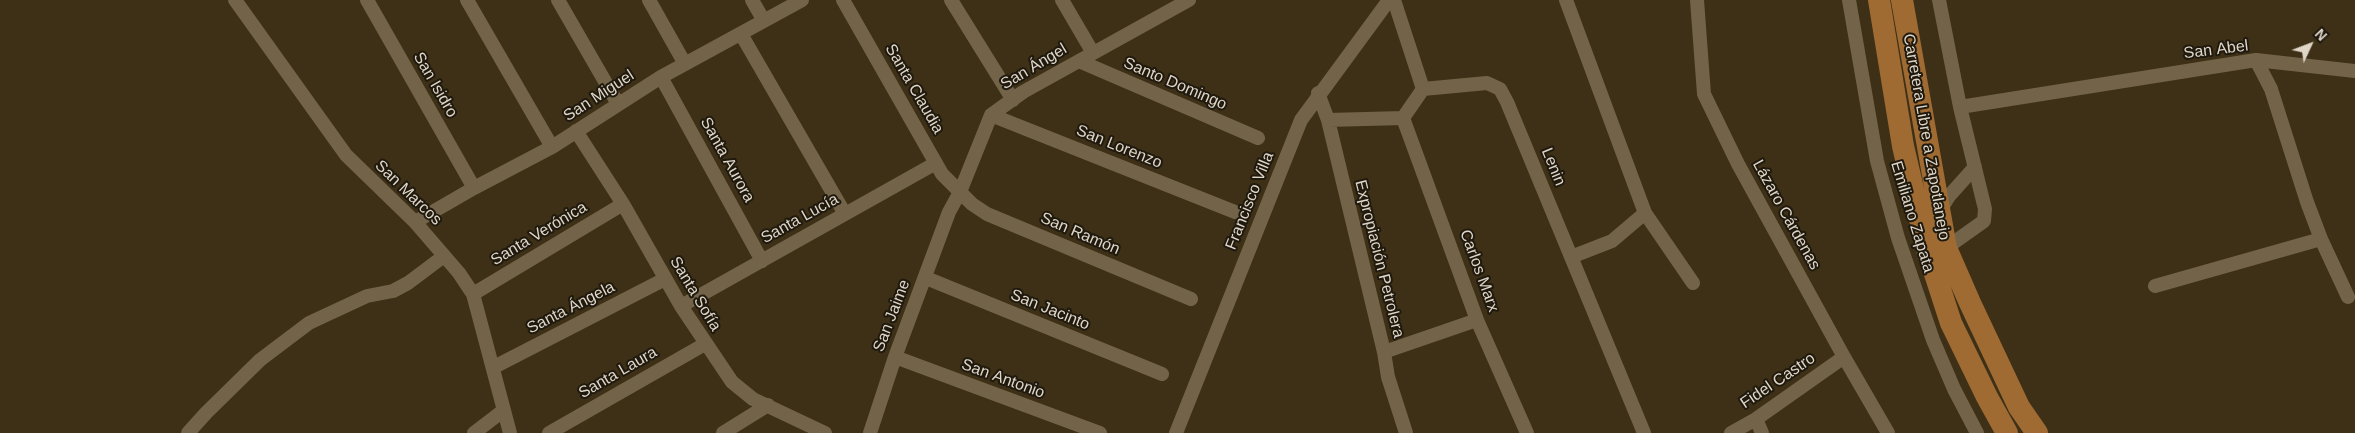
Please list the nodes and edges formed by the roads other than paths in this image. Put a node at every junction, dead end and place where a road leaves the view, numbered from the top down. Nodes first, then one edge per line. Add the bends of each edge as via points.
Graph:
1 (236, 0) edge
2 (367, 0) edge
3 (467, 0) edge
4 (558, 0) edge
5 (650, 0) edge
6 (752, 0) edge
7 (802, 0) edge
8 (842, 0) edge
9 (951, 0) edge
10 (1062, 0) edge
11 (1189, 0) edge
12 (1389, 0) edge
13 (1394, 0) edge
14 (1566, 0) edge
15 (1697, 0) edge
16 (1848, 0) edge
17 (1879, 0) edge
18 (1902, 0) edge
19 (1939, 0) edge
20 (1166, 5) edge
21 (764, 21) junction
22 (742, 34) junction
23 (1093, 53) junction
24 (2256, 60) junction
25 (1079, 61) junction
26 (685, 64) junction
27 (2355, 71) edge
28 (661, 77) junction
29 (1423, 89) junction
30 (1318, 94) junction
31 (1013, 100) junction
32 (618, 104) junction
33 (1960, 108) junction
34 (991, 115) junction
35 (1403, 118) junction
36 (1328, 120) junction
37 (576, 131) junction
38 (1258, 138) dead end
39 (552, 147) junction
40 (936, 163) junction
41 (1975, 166) junction
42 (474, 188) junction
43 (960, 192) junction
44 (623, 204) junction
45 (1235, 212) dead end
46 (1645, 213) junction
47 (1938, 213) junction
48 (845, 214) junction
49 (415, 222) junction
50 (2321, 239) junction
51 (1946, 248) junction
52 (444, 256) junction
53 (1571, 257) junction
54 (762, 261) junction
55 (926, 278) junction
56 (665, 279) junction
57 (1693, 283) dead end
58 (2155, 286) dead end
59 (473, 294) junction
60 (2348, 297) dead end
61 (1191, 299) dead end
62 (682, 306) junction
63 (1478, 320) junction
64 (705, 344) junction
65 (1384, 352) junction
66 (895, 357) junction
67 (1844, 357) junction
68 (494, 367) junction
69 (1162, 374) dead end
70 (768, 406) junction
71 (504, 410) junction
72 (1756, 419) junction
73 (188, 433) edge
74 (474, 433) edge
75 (510, 433) edge
76 (549, 433) edge
77 (723, 433) edge
78 (825, 433) edge
79 (870, 433) edge
80 (1100, 433) edge
81 (1176, 433) edge
82 (1406, 433) edge
83 (1527, 433) edge
84 (1644, 433) edge
85 (1731, 433) edge
86 (1762, 433) edge
87 (1888, 433) edge
88 (1977, 433) edge
89 (2007, 433) edge
90 (2037, 433) edge

1 - 49 street, San Marcos via 346,156
2 - 42 street, San Isidro
3 - 39 street
4 - 32 street
5 - 26 street
6 - 21 street
7 - 21 street, San Miguel
8 - 40 street, Santa Claudia
9 - 31 street
10 - 23 street
11 - 20 street, San Ángel
12 - 30 street, Francisco Villa
13 - 29 street
14 - 46 street
15 - 67 street, Lázaro Cárdenas via 1704,94 1738,164
16 - 88 street, Emiliano Zapata via 1877,161 1898,238 1933,340
17 - 89 main road, Carretera Libre a Zapotlanejo via 1903,146 1927,250 1951,323
18 - 47 main road, Carretera Libre a Zapotlanejo
19 - 33 street
20 - 23 street, San Ángel
21 - 22 street, San Miguel
22 - 26 street, San Miguel
22 - 48 street
23 - 25 street, San Ángel
24 - 27 street
24 - 33 street, San Abel
24 - 50 street, San Abel via 2271,89
25 - 31 street, San Ángel
25 - 38 street, Santo Domingo
26 - 28 street, San Miguel
28 - 32 street, San Miguel
28 - 54 street, Santa Aurora
29 - 35 street
29 - 53 street, Lenin via 1486,83 1500,89
30 - 36 street, Expropiación Petrolera
30 - 81 street, Francisco Villa via 1301,120
31 - 34 street, San Ángel
32 - 37 street, San Miguel
33 - 41 street
34 - 43 street
34 - 45 street, San Lorenzo
35 - 36 street
35 - 63 street, Carlos Marx
36 - 65 street, Expropiación Petrolera
37 - 39 street, San Miguel
37 - 44 street, Santa Sofía
39 - 42 street, San Miguel
40 - 43 street, Santa Claudia via 950,184
40 - 48 street, Santa Lucía
41 - 47 street
41 - 51 street via 1985,208 1984,221
42 - 49 street, San Miguel
43 - 55 street, San Jaime
43 - 61 street, San Ramón via 986,214
44 - 56 street, Santa Sofía
44 - 59 street, Santa Verónica
46 - 53 street via 1612,241
46 - 57 street
47 - 51 main road, Carretera Libre a Zapotlanejo
48 - 54 street, Santa Lucía
49 - 52 street, San Marcos
50 - 58 street
50 - 60 street, San Abel
51 - 90 main road, Carretera Libre a Zapotlanejo via 2020,407
52 - 59 street, San Marcos
52 - 73 street via 400,287 367,296 309,323 260,360
53 - 84 street, Lenin
54 - 62 street, Santa Lucía
55 - 66 street, San Jaime
55 - 69 street, San Jacinto
56 - 62 street, Santa Sofía
56 - 68 street, Santa Ángela
59 - 68 street, San Marcos
62 - 64 street, Santa Sofía
63 - 65 street
63 - 83 street, Carlos Marx
64 - 70 street, Santa Sofía via 732,382
64 - 76 street, Santa Laura
65 - 82 street, Expropiación Petrolera via 1388,377
66 - 79 street, San Jaime
66 - 80 street, San Antonio
67 - 72 street, Fidel Castro
67 - 87 street, Lázaro Cárdenas
68 - 71 street, San Marcos
70 - 77 street
70 - 78 street, Santa Sofía
71 - 74 street
71 - 75 street, San Marcos
72 - 85 street, Fidel Castro
72 - 86 street

